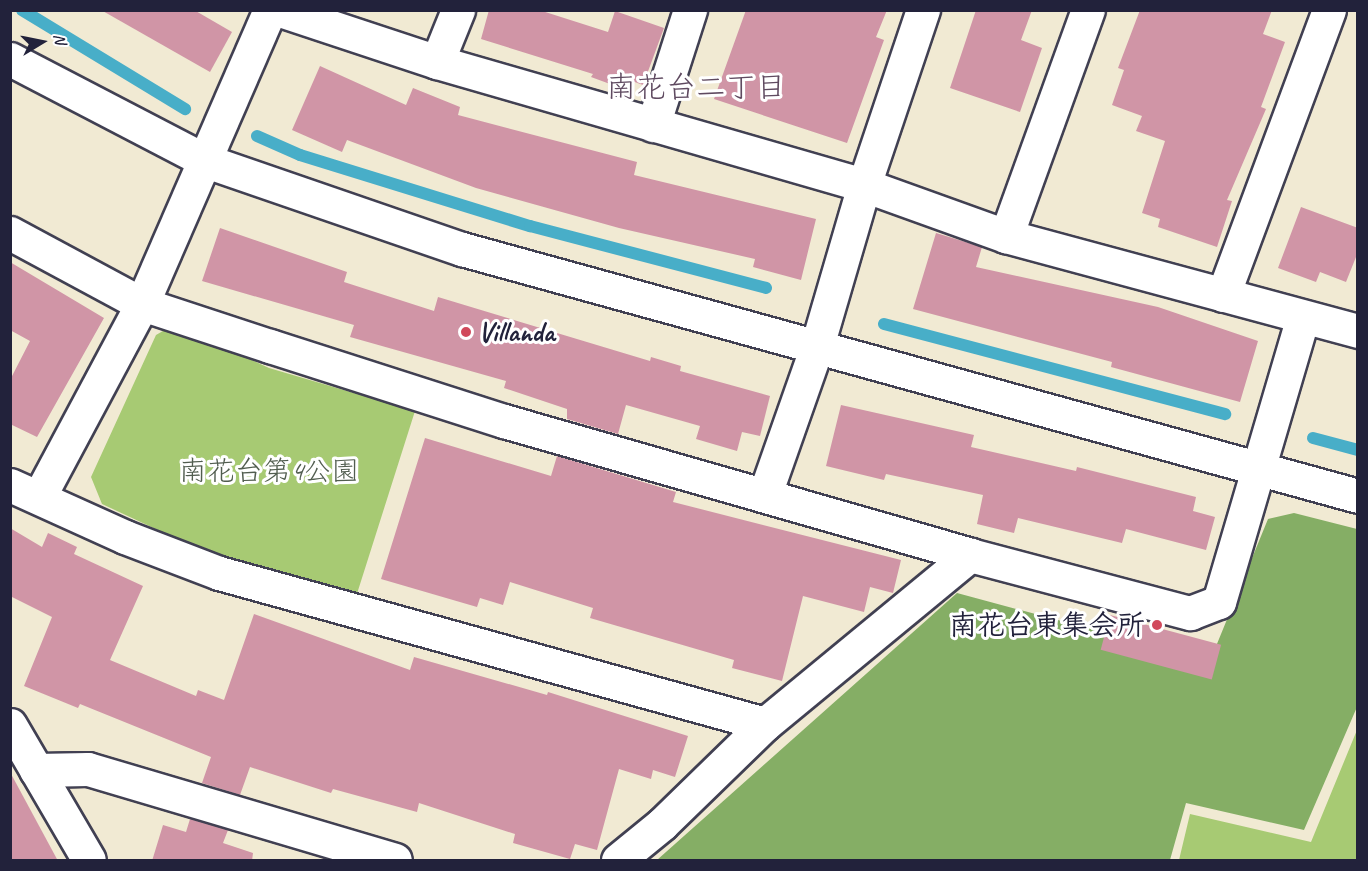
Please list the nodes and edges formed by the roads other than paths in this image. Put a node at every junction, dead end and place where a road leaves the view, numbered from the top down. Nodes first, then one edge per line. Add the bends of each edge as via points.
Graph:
1 (270, 10) edge
2 (280, 10) edge
3 (458, 10) edge
4 (690, 10) edge
5 (923, 10) edge
6 (1088, 10) edge
7 (1329, 10) edge
8 (10, 59) edge
9 (437, 62) junction
10 (653, 125) junction
11 (206, 161) junction
12 (864, 185) junction
13 (10, 233) edge
14 (1006, 236) junction
15 (1223, 295) junction
16 (142, 304) junction
17 (1303, 317) junction
18 (1358, 331) edge
19 (817, 346) junction
20 (1256, 470) junction
21 (25, 491) edge
22 (765, 495) junction
23 (1358, 496) edge
24 (970, 555) junction
25 (765, 724) junction
26 (10, 725) edge
27 (36, 770) junction
28 (89, 861) edge
29 (395, 861) edge
30 (618, 861) edge

1 - 11 street
2 - 9 street
3 - 9 street
4 - 10 street
5 - 12 street
6 - 14 street
7 - 15 street
8 - 11 street via 40,78
9 - 10 street
10 - 12 street
11 - 16 street
11 - 19 street via 462,249
12 - 14 street
12 - 19 street
13 - 16 street
14 - 15 street
15 - 17 street
16 - 21 street
16 - 22 street via 504,421
17 - 18 street
17 - 20 street
19 - 20 street
19 - 22 street
20 - 23 street
20 - 24 street via 1219,602 1190,613
21 - 25 street via 124,537 219,573
22 - 24 street
24 - 25 street
25 - 30 street
26 - 27 street
27 - 28 street
27 - 29 street via 88,769

